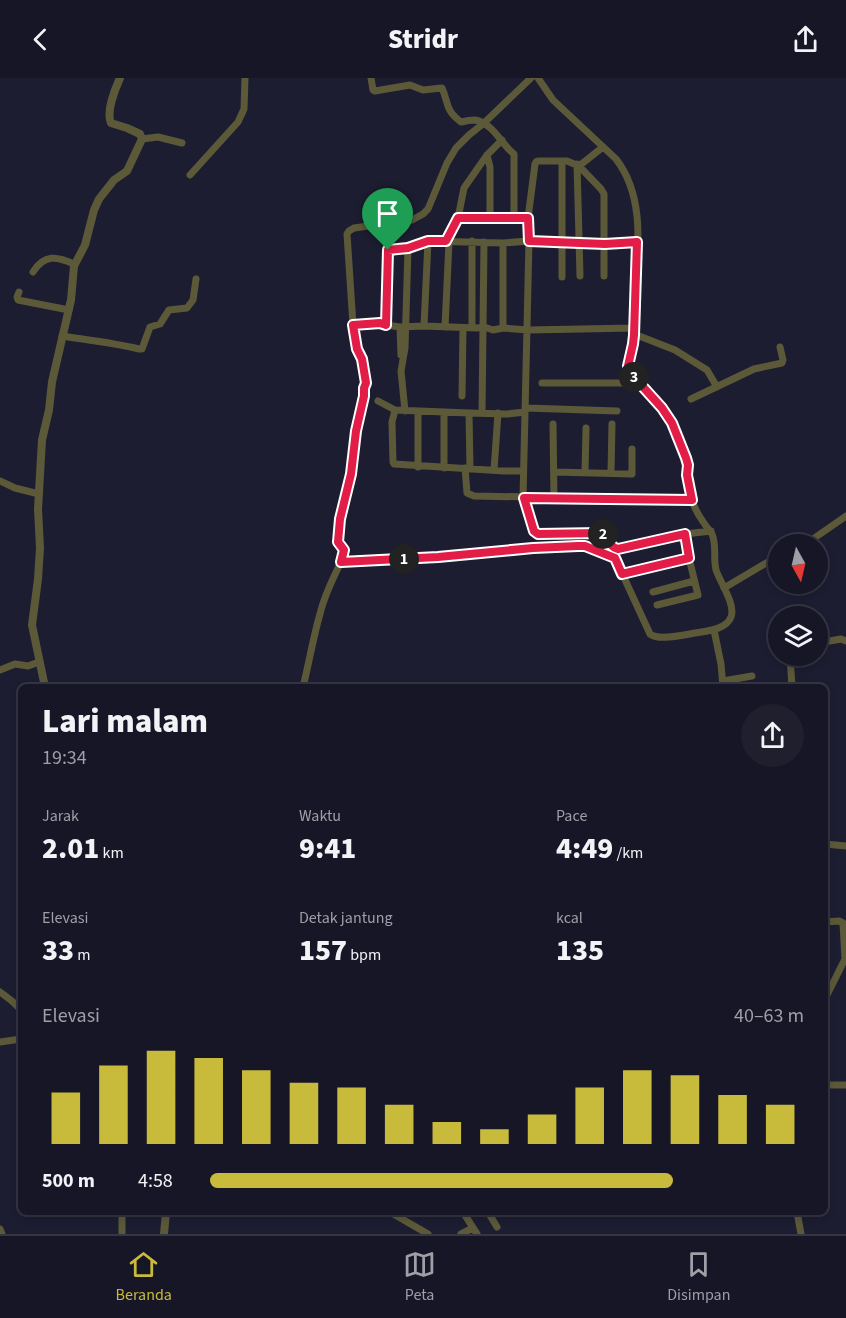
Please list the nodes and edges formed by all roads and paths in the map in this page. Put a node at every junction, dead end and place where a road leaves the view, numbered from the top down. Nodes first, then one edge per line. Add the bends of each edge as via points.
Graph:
1 (120, 78) edge
2 (244, 78) edge
3 (371, 78) edge
4 (531, 78) edge
5 (538, 78) edge
6 (484, 123) junction
7 (142, 139) junction
8 (502, 140) junction
9 (182, 143) dead end
10 (603, 147) junction
11 (487, 155) junction
12 (562, 161) junction
13 (578, 165) junction
14 (190, 175) dead end
15 (458, 218) junction
16 (514, 218) junction
17 (528, 218) junction
18 (490, 219) junction
19 (391, 222) junction
20 (428, 241) junction
21 (448, 241) junction
22 (472, 241) junction
23 (529, 241) junction
24 (484, 242) junction
25 (562, 242) junction
26 (637, 242) junction
27 (503, 243) junction
28 (579, 243) junction
29 (605, 244) junction
30 (408, 248) junction
31 (388, 250) junction
32 (74, 264) junction
33 (33, 272) dead end
34 (580, 276) dead end
35 (604, 276) dead end
36 (562, 277) dead end
37 (196, 279) dead end
38 (19, 291) dead end
39 (69, 310) junction
40 (353, 325) junction
41 (386, 325) junction
42 (424, 326) junction
43 (403, 327) junction
44 (445, 327) junction
45 (484, 327) junction
46 (503, 327) junction
47 (467, 328) junction
48 (528, 330) junction
49 (634, 331) junction
50 (62, 336) junction
51 (780, 347) dead end
52 (635, 379) junction
53 (542, 383) dead end
54 (717, 387) junction
55 (462, 396) dead end
56 (691, 399) dead end
57 (378, 401) dead end
58 (394, 410) junction
59 (526, 410) junction
60 (405, 411) junction
61 (617, 411) dead end
62 (418, 412) junction
63 (444, 413) junction
64 (469, 413) junction
65 (482, 413) junction
66 (498, 413) junction
67 (553, 424) dead end
68 (612, 424) dead end
69 (586, 428) dead end
70 (632, 449) dead end
71 (418, 467) junction
72 (444, 468) junction
73 (467, 469) junction
74 (494, 470) junction
75 (523, 471) junction
76 (554, 472) junction
77 (585, 472) junction
78 (611, 473) junction
79 (0, 481) edge
80 (39, 494) junction
81 (524, 498) junction
82 (554, 499) junction
83 (692, 500) junction
84 (846, 516) edge
85 (711, 531) junction
86 (685, 534) junction
87 (820, 534) edge
88 (689, 558) junction
89 (341, 562) junction
90 (768, 562) edge
91 (622, 574) junction
92 (694, 581) junction
93 (724, 588) junction
94 (653, 592) dead end
95 (657, 605) dead end
96 (714, 630) junction
97 (828, 641) edge
98 (846, 641) edge
99 (39, 662) junction
100 (791, 666) edge
101 (0, 670) edge
102 (752, 676) dead end
103 (44, 684) edge
104 (304, 684) edge
105 (723, 684) edge
106 (792, 684) edge
107 (828, 844) edge
108 (846, 846) edge
109 (828, 922) edge
110 (845, 959) edge
111 (0, 992) edge
112 (828, 993) edge
113 (18, 1007) edge
114 (18, 1040) edge
115 (0, 1042) edge
116 (828, 1085) edge
117 (846, 1085) edge
118 (122, 1215) edge
119 (166, 1215) edge
120 (395, 1215) edge
121 (465, 1215) edge
122 (490, 1215) edge
123 (798, 1215) edge
124 (497, 1227) dead end
125 (0, 1229) edge
126 (475, 1231) edge
127 (2, 1234) edge
128 (122, 1234) edge
129 (164, 1234) edge
130 (428, 1234) edge
131 (461, 1234) edge
132 (801, 1234) edge

1 - 7 street via 109,118 111,123 140,134
2 - 14 street via 244,109 238,122
3 - 6 street via 376,91 410,85 423,90 442,88 449,110 459,121
4 - 6 street
5 - 10 street via 553,100
6 - 8 street
6 - 19 street via 456,148 428,210 412,220
7 - 9 street via 158,137
7 - 32 street via 127,171 114,180 99,200 85,245
8 - 11 street
8 - 16 street via 514,154
10 - 13 street
10 - 26 street via 620,164 626,178 637,212
11 - 15 street via 464,189
11 - 18 street
12 - 13 street
12 - 17 street via 536,162
12 - 25 street
13 - 28 street
13 - 29 street via 604,194
15 - 18 street
15 - 21 street
16 - 17 street
16 - 18 street
17 - 23 street
19 - 31 street
19 - 40 street via 354,228 347,234
20 - 21 street
20 - 30 street
20 - 42 street
21 - 22 street
21 - 44 street
22 - 24 street
22 - 47 street
23 - 25 street
23 - 27 street
23 - 48 street
24 - 27 street
24 - 45 street
25 - 28 street
25 - 36 street
26 - 29 street
26 - 49 street
27 - 46 street
28 - 29 street
28 - 34 street
29 - 35 street
30 - 31 street
30 - 43 street
31 - 41 street
32 - 33 street via 55,257 39,264
32 - 39 street
37 - 50 street via 188,307 169,310 160,324 150,327 141,349
38 - 39 street via 18,300
39 - 50 street
40 - 41 street
40 - 89 street via 366,383 340,519 338,542 344,550
41 - 43 street
42 - 43 street
42 - 44 street
43 - 60 street via 401,371
44 - 47 street
45 - 46 street
45 - 47 street
45 - 65 street
46 - 48 street
47 - 55 street
48 - 49 street
48 - 59 street
49 - 52 street via 628,366
49 - 54 street via 707,370
50 - 80 street via 42,440
51 - 54 street via 782,363 754,369
52 - 53 street via 628,383
52 - 83 street via 672,423 688,465
54 - 56 street
57 - 58 street
58 - 60 street
58 - 71 street via 393,462
59 - 61 street
59 - 66 street
59 - 75 street
60 - 62 street
62 - 63 street
62 - 71 street
63 - 64 street
63 - 72 street
64 - 65 street
64 - 73 street
65 - 66 street
66 - 74 street
67 - 76 street
68 - 78 street
69 - 77 street
70 - 78 street via 632,474
71 - 72 street
72 - 73 street
73 - 74 street
73 - 81 street via 468,495
74 - 75 street
75 - 81 street
76 - 77 street
76 - 82 street
77 - 78 street
79 - 80 street
80 - 99 street via 40,548 32,625
81 - 82 street
81 - 86 street via 538,534 600,533 618,549
82 - 83 street
83 - 85 street
84 - 87 street
85 - 86 street
85 - 93 street via 715,567
86 - 88 street
88 - 91 street
88 - 92 street
89 - 91 street via 585,546 615,558
89 - 104 street via 320,612
90 - 93 street
91 - 96 street via 652,636
92 - 94 street
92 - 95 street via 698,595
93 - 96 street via 732,615 725,625
96 - 105 street
97 - 98 street
99 - 101 street
99 - 103 street
100 - 106 street
102 - 105 street
107 - 108 street
109 - 110 street via 843,923
110 - 112 street
111 - 113 street
114 - 115 street
116 - 117 street
118 - 128 street
119 - 129 street
120 - 130 street
121 - 126 street
122 - 124 street
123 - 132 street
125 - 127 street
126 - 131 street

